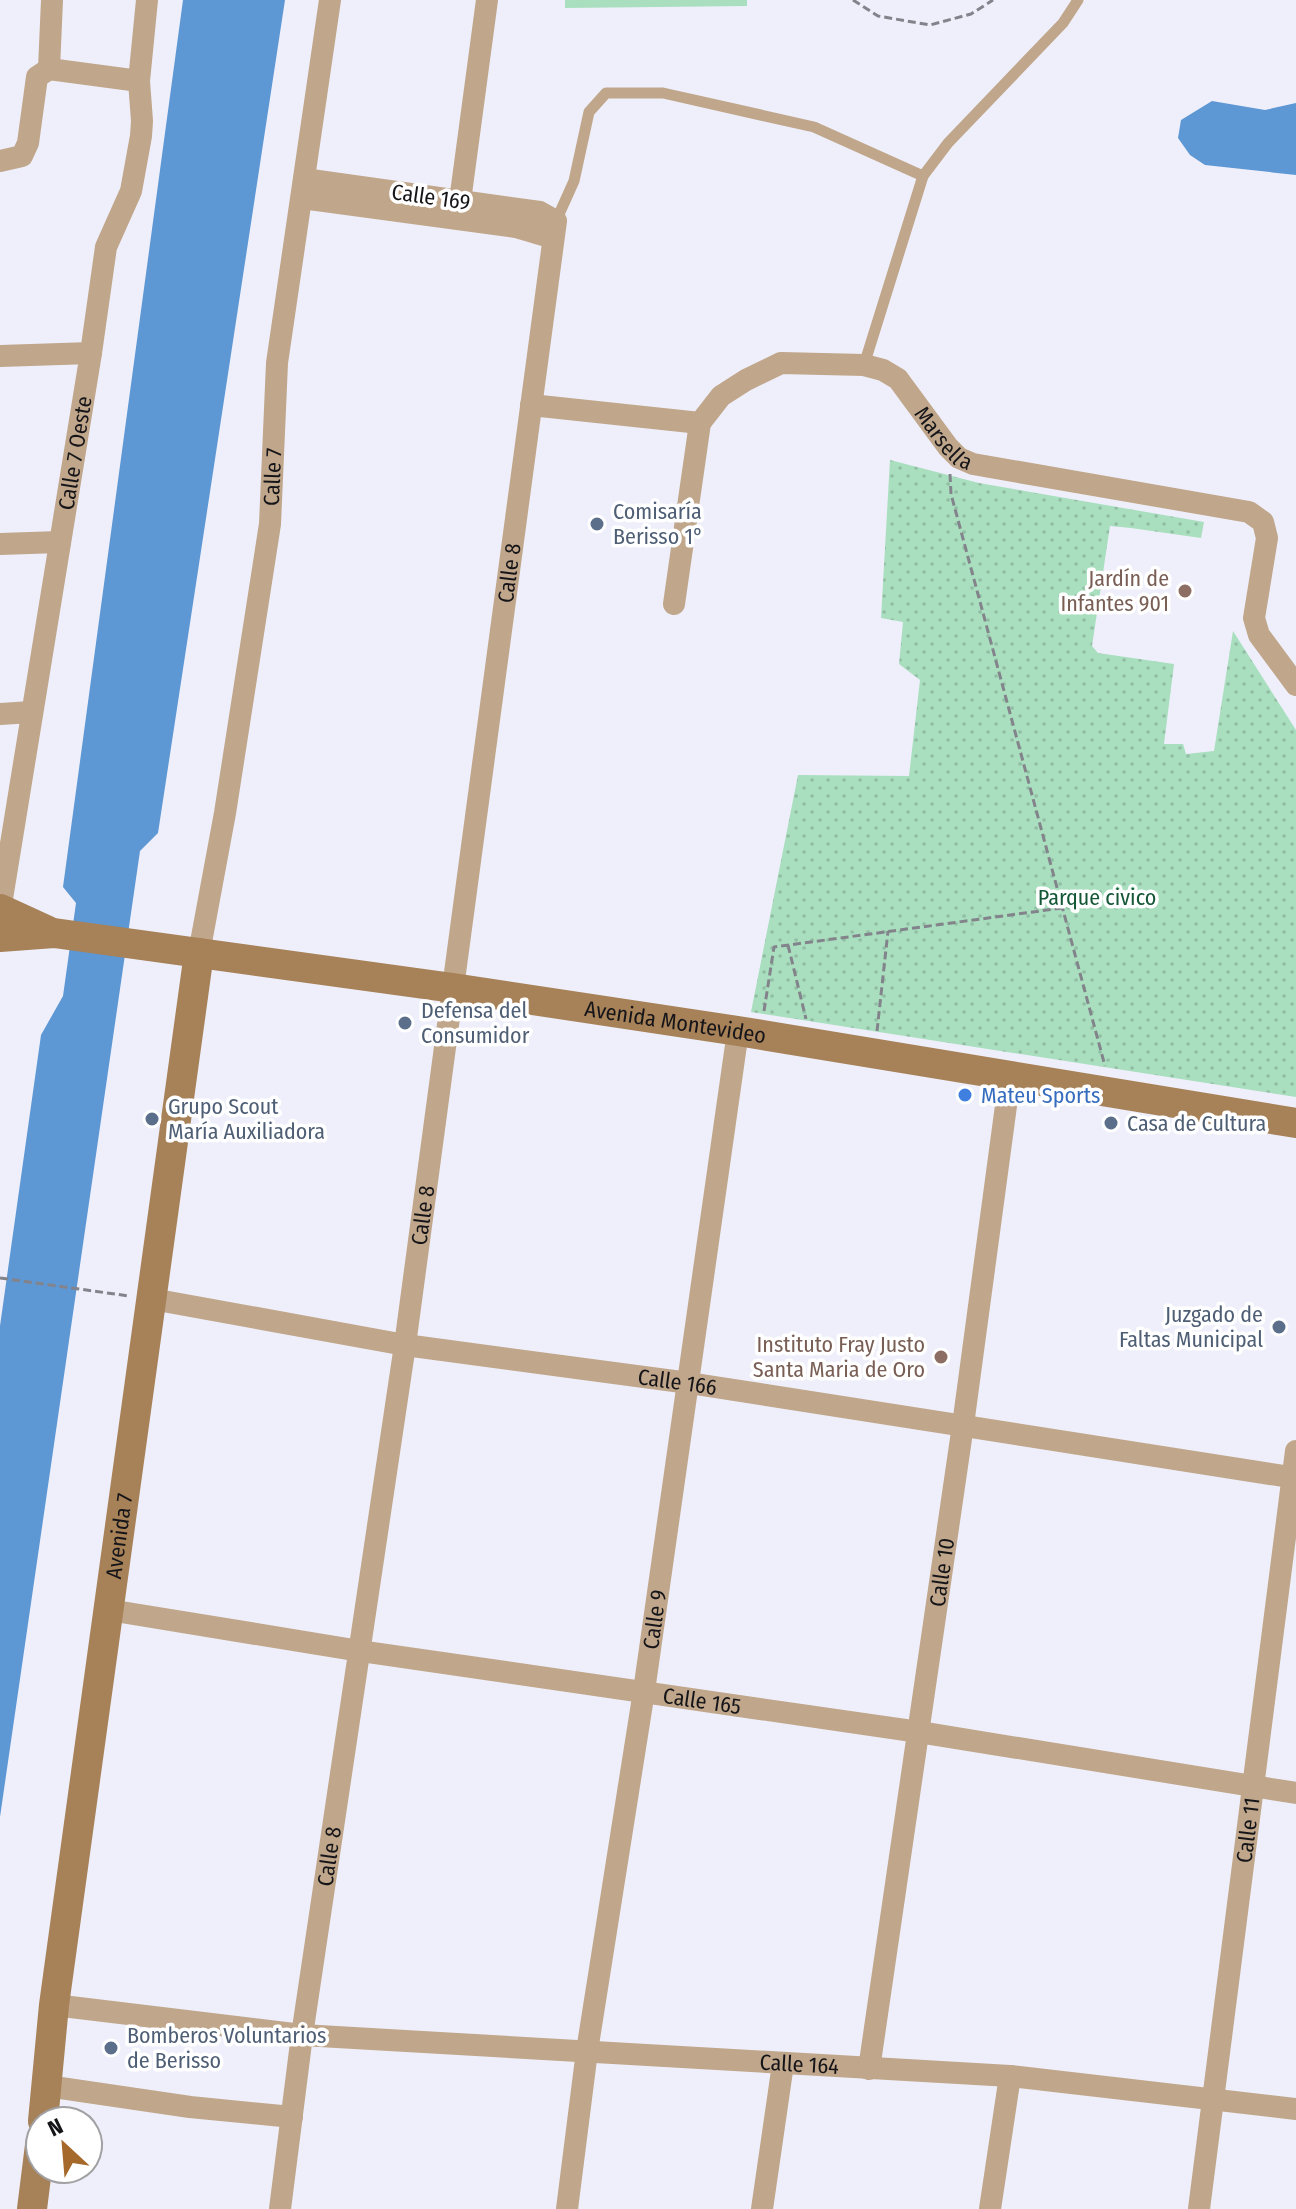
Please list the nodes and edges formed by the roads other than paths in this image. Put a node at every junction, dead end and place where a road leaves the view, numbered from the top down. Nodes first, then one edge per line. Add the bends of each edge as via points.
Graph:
1 (52, 0) edge
2 (147, 0) edge
3 (330, 0) edge
4 (487, 0) edge
5 (1078, 0) edge
6 (49, 69) junction
7 (139, 81) junction
8 (0, 161) edge
9 (923, 176) junction
10 (303, 189) junction
11 (460, 201) junction
12 (554, 230) junction
13 (91, 353) junction
14 (0, 356) edge
15 (864, 365) junction
16 (531, 405) junction
17 (700, 423) junction
18 (60, 542) junction
19 (0, 544) edge
20 (674, 604) dead end
21 (1296, 685) edge
22 (31, 712) junction
23 (0, 714) edge
24 (0, 910) edge
25 (54, 933) junction
26 (0, 937) edge
27 (199, 953) junction
28 (453, 988) junction
29 (749, 1033) junction
30 (1010, 1076) junction
31 (1296, 1123) edge
32 (152, 1299) junction
33 (405, 1345) junction
34 (689, 1383) junction
35 (963, 1425) junction
36 (1296, 1451) edge
37 (1294, 1478) edge
38 (109, 1610) junction
39 (360, 1651) junction
40 (644, 1691) junction
41 (919, 1732) junction
42 (1254, 1787) junction
43 (1296, 1793) edge
44 (54, 2005) junction
45 (302, 2035) junction
46 (587, 2051) junction
47 (783, 2064) junction
48 (869, 2069) junction
49 (1010, 2076) junction
50 (47, 2086) junction
51 (1215, 2099) junction
52 (45, 2105) edge
53 (1296, 2109) edge
54 (292, 2117) junction
55 (35, 2185) edge
56 (32, 2209) edge
57 (280, 2209) edge
58 (567, 2209) edge
59 (762, 2209) edge
60 (990, 2209) edge
61 (1199, 2209) edge

1 - 6 street
2 - 7 street, Calle 7 Oeste
3 - 10 street, Calle 7
4 - 11 street
5 - 9 lane
6 - 7 street
6 - 8 street via 37,77 22,156
7 - 13 street, Calle 7 Oeste via 141,136 131,191 106,247
9 - 12 lane via 814,127 663,93 606,93 589,112 574,181
9 - 15 lane
10 - 11 street, Calle 169
10 - 12 street, Calle 169
10 - 27 street, Calle 7 via 277,363 270,524
11 - 12 street, Calle 169 via 540,212
12 - 16 street, Calle 8
13 - 14 street
13 - 18 street, Calle 7 Oeste
15 - 17 street, Marsella via 781,363 721,396
15 - 21 street, Marsella via 898,379 948,447 973,464 1249,512 1263,522 1267,538 1254,618 1259,635
16 - 17 street
16 - 28 street, Calle 8
17 - 20 street
18 - 19 street
18 - 22 street, Calle 7 Oeste
22 - 23 street
22 - 24 street, Calle 7 Oeste
24 - 25 main road, Avenida Montevideo
25 - 26 main road, Avenida Montevideo
25 - 27 main road, Avenida Montevideo
27 - 28 main road, Avenida Montevideo
27 - 32 main road, Avenida 7
28 - 29 main road, Avenida Montevideo
28 - 33 street, Calle 8
29 - 30 main road, Avenida Montevideo
29 - 34 street, Calle 9
30 - 31 main road, Avenida Montevideo
30 - 35 street, Calle 10
32 - 33 street, Calle 166
32 - 38 main road, Avenida 7
33 - 34 street, Calle 166
33 - 39 street, Calle 8
34 - 35 street, Calle 166
34 - 40 street, Calle 9
35 - 37 street, Calle 166
35 - 41 street, Calle 10
36 - 37 street, Calle 11
37 - 42 street, Calle 11
38 - 39 street, Calle 165
38 - 44 main road, Avenida 7
39 - 40 street, Calle 165
39 - 45 street, Calle 8
40 - 41 street, Calle 165
40 - 46 street, Calle 9
41 - 42 street, Calle 165
41 - 48 street, Calle 10
42 - 43 street, Calle 165
42 - 51 street, Calle 11
44 - 45 street, Calle 164
44 - 50 main road, Avenida 7
45 - 46 street, Calle 164
45 - 54 street, Calle 8
46 - 47 street, Calle 164
46 - 58 street, Calle 9
47 - 48 street, Calle 164
47 - 59 street
48 - 49 street, Calle 164
49 - 51 street, Calle 164
49 - 60 street
50 - 52 main road, Avenida 7
50 - 54 street
51 - 53 street, Calle 164
51 - 61 street, Calle 11
54 - 57 street, Calle 8
55 - 56 main road

